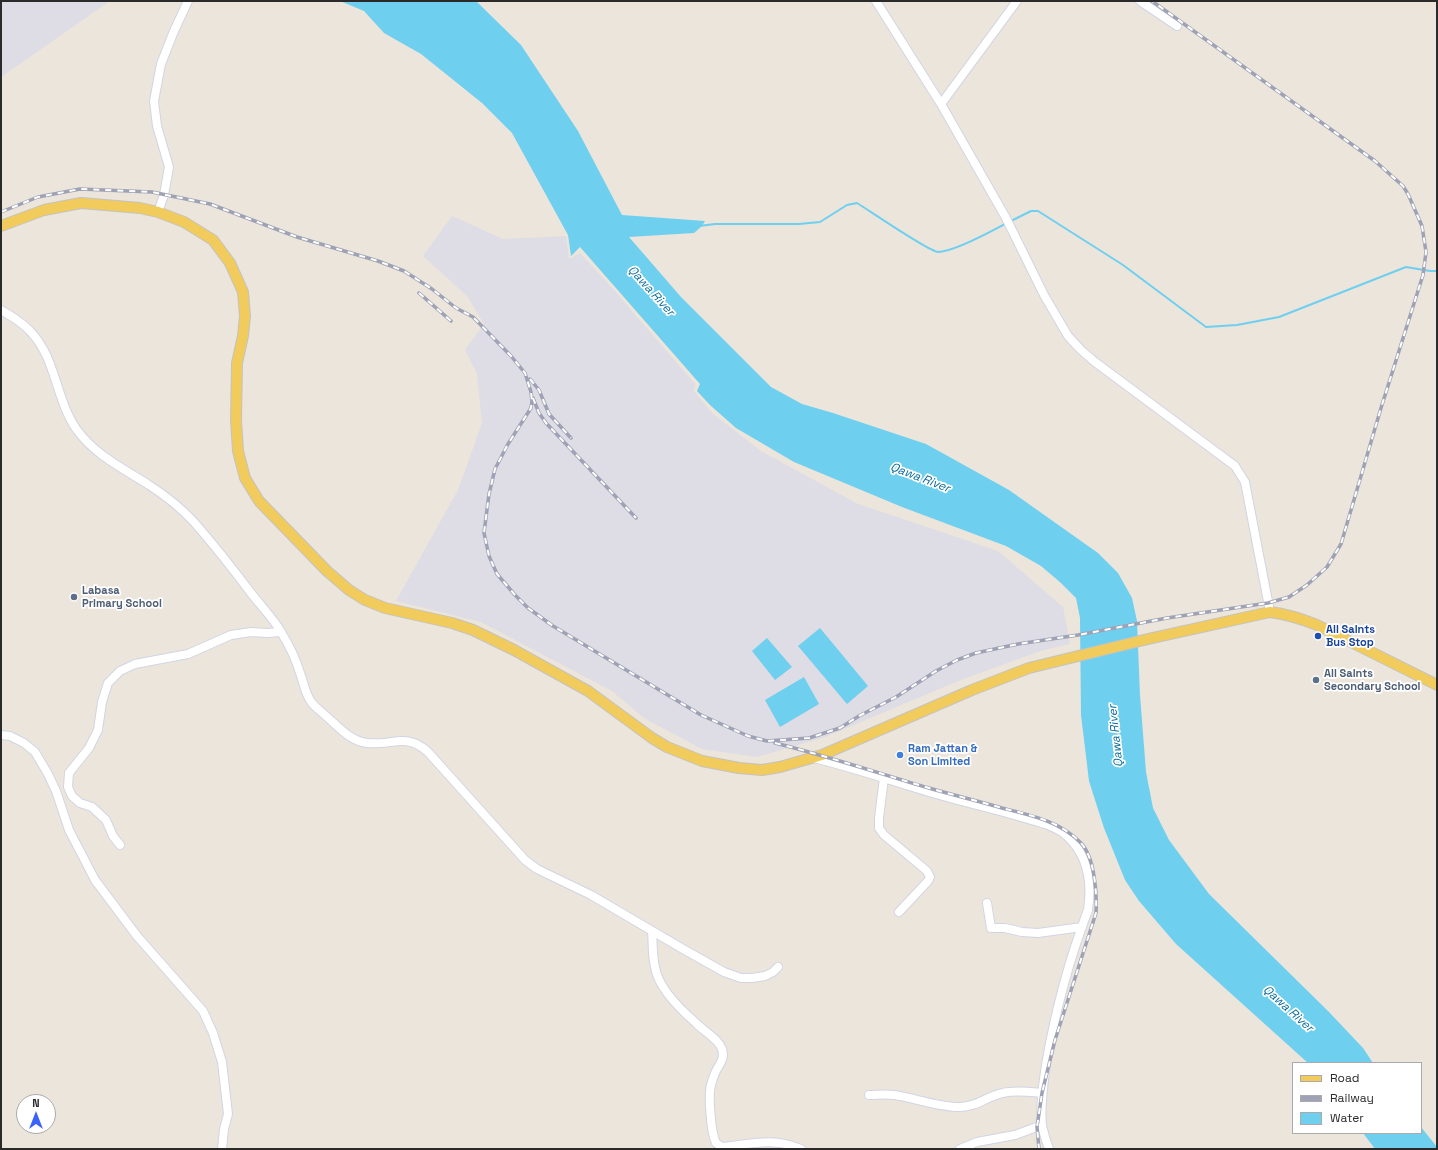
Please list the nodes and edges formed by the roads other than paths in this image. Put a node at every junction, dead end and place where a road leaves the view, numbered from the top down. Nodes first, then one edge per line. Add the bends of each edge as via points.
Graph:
1 (188, 1) edge
2 (876, 1) edge
3 (1017, 1) edge
4 (1140, 1) edge
5 (1177, 26) dead end
6 (941, 104) junction
7 (158, 212) junction
8 (1, 226) edge
9 (1, 310) edge
10 (1270, 612) junction
11 (281, 632) junction
12 (1437, 685) edge
13 (1, 735) edge
14 (814, 758) junction
15 (884, 778) junction
16 (120, 845) dead end
17 (987, 903) dead end
18 (899, 912) dead end
19 (1082, 927) junction
20 (652, 930) junction
21 (778, 966) dead end
22 (1042, 1093) junction
23 (869, 1095) dead end
24 (1042, 1125) junction
25 (743, 1147) edge
26 (222, 1149) edge
27 (801, 1149) edge
28 (960, 1149) edge
29 (1049, 1149) edge

1 - 7 street via 161,64 154,101 157,126 168,167 164,195
2 - 6 street
3 - 6 street
4 - 5 street
6 - 10 street via 1006,218 1044,295 1068,336 1081,350 1235,466 1245,482
7 - 8 main road via 81,203 44,210
7 - 14 main road via 184,222 213,240 230,263 244,292 245,316 237,363 236,420 238,451 245,478 259,501 332,576 365,600 385,608 473,630 514,650 588,692 652,738 687,756 715,764 762,770
9 - 11 street via 29,329 46,353 60,397 86,442 176,504 231,566
10 - 12 main road via 1300,618 1317,625
10 - 14 main road via 1029,668
11 - 16 street via 251,632 231,636 188,654 135,664 120,671 108,683 98,730 89,748 69,773 68,787 72,796 80,803 92,807 106,820
11 - 20 street via 296,661 307,696 344,732 366,743 408,741 421,746 525,860 537,869 591,895
13 - 26 street via 10,736 24,743 35,752 56,791 69,830 95,880 137,936 203,1011 222,1062 228,1114
14 - 15 street
15 - 18 street via 879,828 930,877
15 - 19 street via 1037,822 1057,829 1067,836 1084,862 1090,881 1088,910
17 - 19 street via 991,928 1038,933
19 - 22 street via 1058,1007
20 - 21 street via 724,972 741,978 765,976
20 - 25 street via 655,968 661,984 696,1024 721,1047 723,1057 710,1087 714,1139 722,1147
22 - 23 street via 1004,1092 971,1106 958,1107 892,1094
22 - 24 street
24 - 28 street via 1015,1135 977,1142
24 - 29 street
25 - 27 street via 778,1142

